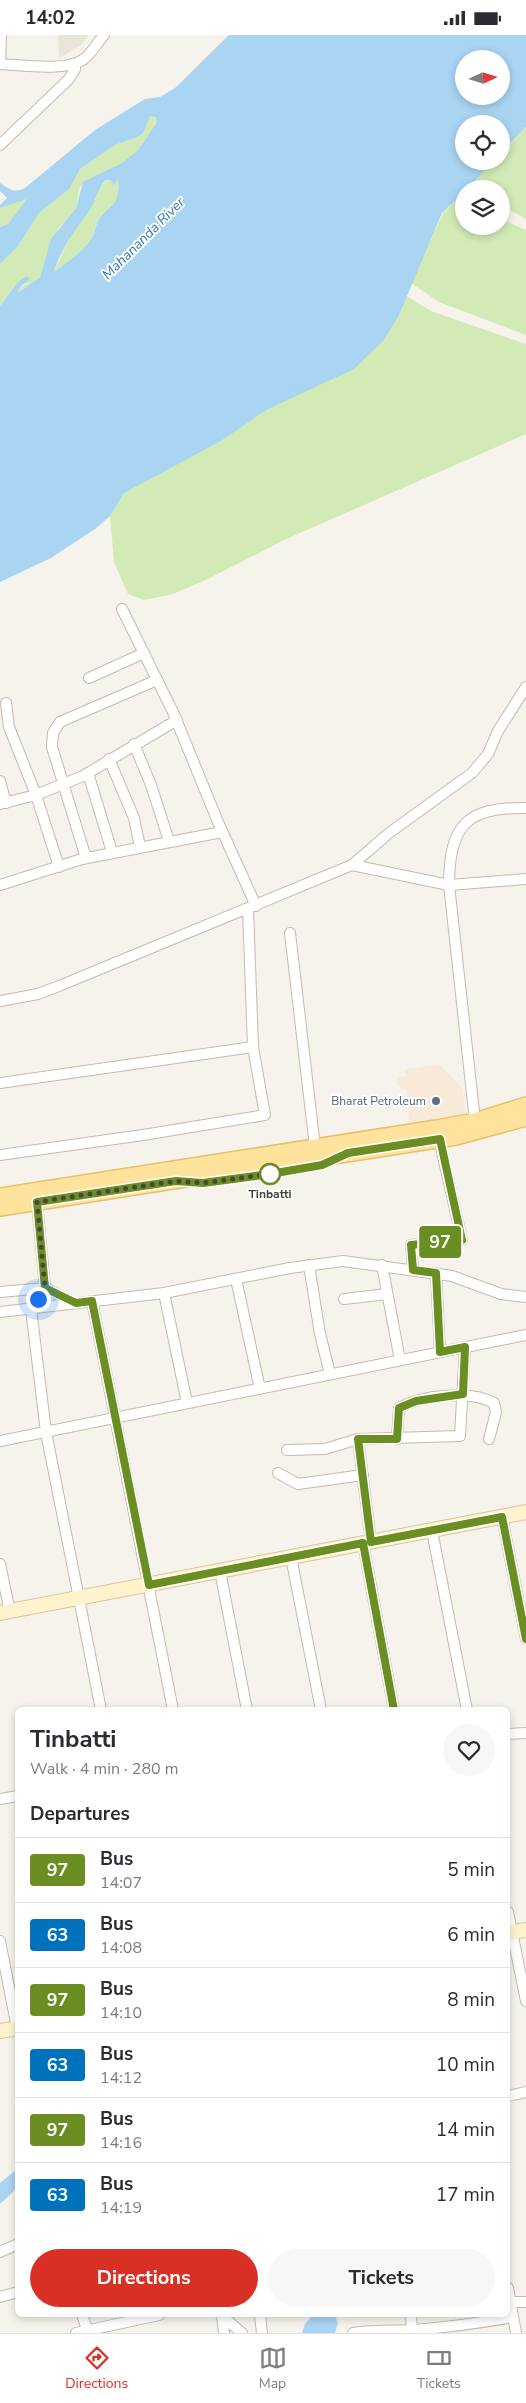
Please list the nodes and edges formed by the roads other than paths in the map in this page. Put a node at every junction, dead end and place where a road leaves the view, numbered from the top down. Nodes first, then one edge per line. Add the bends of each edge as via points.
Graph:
1 (1, 35) edge
2 (104, 35) edge
3 (0, 64) edge
4 (74, 64) junction
5 (0, 145) edge
6 (122, 609) dead end
7 (144, 653) junction
8 (89, 678) dead end
9 (157, 680) junction
10 (526, 687) edge
11 (6, 703) dead end
12 (177, 720) junction
13 (134, 744) junction
14 (109, 759) junction
15 (88, 773) junction
16 (0, 781) edge
17 (63, 785) junction
18 (36, 795) junction
19 (3, 804) edge
20 (526, 808) edge
21 (222, 832) junction
22 (169, 841) junction
23 (140, 847) junction
24 (112, 852) junction
25 (86, 858) junction
26 (352, 865) junction
27 (59, 867) junction
28 (526, 879) edge
29 (0, 885) edge
30 (449, 885) junction
31 (252, 907) junction
32 (290, 933) dead end
33 (0, 1001) edge
34 (253, 1047) junction
35 (0, 1083) edge
36 (526, 1105) edge
37 (526, 1118) edge
38 (475, 1121) junction
39 (440, 1139) junction
40 (315, 1147) junction
41 (0, 1155) edge
42 (0, 1196) edge
43 (37, 1202) junction
44 (0, 1208) edge
45 (309, 1265) junction
46 (382, 1265) junction
47 (413, 1270) junction
48 (436, 1273) junction
49 (236, 1279) junction
50 (45, 1288) junction
51 (0, 1292) edge
52 (164, 1293) junction
53 (387, 1294) junction
54 (526, 1297) edge
55 (344, 1299) dead end
56 (92, 1301) junction
57 (76, 1303) junction
58 (31, 1309) junction
59 (0, 1312) edge
60 (526, 1335) edge
61 (465, 1347) junction
62 (440, 1352) junction
63 (400, 1360) junction
64 (330, 1375) junction
65 (260, 1389) junction
66 (463, 1394) junction
67 (187, 1403) junction
68 (116, 1417) junction
69 (46, 1432) junction
70 (358, 1439) junction
71 (397, 1439) junction
72 (489, 1439) dead end
73 (0, 1441) edge
74 (288, 1450) dead end
75 (278, 1473) dead end
76 (363, 1475) junction
77 (526, 1512) edge
78 (502, 1517) junction
79 (432, 1531) junction
80 (367, 1543) junction
81 (291, 1557) junction
82 (0, 1564) edge
83 (220, 1571) junction
84 (149, 1585) junction
85 (79, 1598) junction
86 (5, 1612) edge
87 (526, 1639) edge
88 (100, 1707) edge
89 (172, 1707) edge
90 (247, 1707) edge
91 (320, 1707) edge
92 (394, 1707) edge
93 (465, 1707) edge
94 (526, 1733) edge
95 (510, 1735) edge
96 (15, 1796) edge
97 (0, 1799) edge
98 (526, 1930) edge
99 (510, 1933) edge
100 (0, 1941) edge
101 (526, 2001) edge
102 (15, 2018) edge
103 (15, 2028) edge
104 (0, 2031) edge
105 (526, 2093) edge
106 (510, 2096) edge
107 (15, 2245) edge
108 (0, 2251) edge
109 (15, 2294) edge
110 (0, 2297) edge
111 (510, 2301) joint
112 (526, 2302) edge
113 (83, 2317) edge
114 (140, 2317) edge
115 (221, 2317) edge
116 (223, 2317) edge
117 (260, 2317) edge
118 (410, 2317) edge
119 (513, 2317) junction
120 (87, 2329) junction
121 (412, 2330) junction
122 (474, 2330) edge
123 (376, 2331) edge
124 (76, 2333) edge
125 (224, 2333) edge
126 (242, 2333) edge
127 (262, 2333) edge
128 (353, 2333) edge
129 (516, 2333) edge

1 - 3 street
2 - 4 street via 86,57
3 - 4 street
4 - 5 street via 75,69 69,79
6 - 7 street
7 - 8 street
7 - 9 street
9 - 12 street
9 - 17 street via 56,726 51,739
10 - 26 street via 498,731 488,754 477,767
11 - 18 street via 9,727
12 - 13 street
12 - 21 street
13 - 14 street
13 - 22 street
14 - 15 street
14 - 23 street via 134,818
15 - 17 street
15 - 24 street
16 - 19 street
17 - 18 street
17 - 25 street
18 - 19 street
18 - 27 street
20 - 30 street via 490,810 468,819 451,850
21 - 22 street
21 - 31 street
22 - 23 street
23 - 24 street
24 - 25 street
25 - 27 street
26 - 30 street
26 - 31 street
27 - 29 street
28 - 30 street
30 - 38 street
31 - 33 street via 38,994
31 - 34 street
32 - 40 street
34 - 35 street
34 - 41 street via 265,1115
36 - 38 main road
37 - 39 main road
38 - 40 main road
39 - 43 main road via 348,1153 322,1165 270,1174 203,1183 176,1181
39 - 47 street via 462,1240 411,1245
40 - 42 main road
43 - 44 main road
43 - 50 street
45 - 46 street via 343,1261
45 - 49 street
45 - 64 street
46 - 47 street
46 - 53 street
47 - 48 street
48 - 54 street via 471,1281 502,1294
48 - 62 street
49 - 52 street
49 - 65 street
50 - 51 street
50 - 57 street
50 - 58 street
52 - 56 street
52 - 67 street
53 - 55 street
53 - 63 street
56 - 57 street
56 - 68 street
57 - 58 street
58 - 59 street
58 - 69 street
60 - 61 street
61 - 62 street
61 - 66 street
62 - 63 street
63 - 64 street
64 - 65 street
65 - 67 street
66 - 71 street via 416,1401 399,1408
66 - 71 street via 460,1436
66 - 72 street via 494,1403 496,1412
67 - 68 street
68 - 69 street
68 - 84 street
69 - 73 street
69 - 85 street
70 - 71 street
70 - 74 street via 324,1449
70 - 76 street
75 - 76 street via 298,1484
76 - 80 street
77 - 78 main road
78 - 79 main road
78 - 87 street
79 - 80 main road
79 - 93 street
80 - 81 main road
80 - 92 street
81 - 83 main road
81 - 91 street
82 - 86 street
83 - 84 main road
83 - 90 street
84 - 85 main road
84 - 89 street
85 - 86 main road
85 - 88 street
94 - 95 street
96 - 97 street
98 - 99 main road
99 - 101 street
100 - 102 street
103 - 104 main road
105 - 106 street
107 - 108 street
109 - 110 street
111 - 112 street
111 - 119 street
113 - 120 street
114 - 120 street
115 - 125 street
116 - 126 street
117 - 127 street
118 - 121 street
119 - 122 street
119 - 129 street
120 - 124 street
121 - 122 street
121 - 123 street
123 - 128 street

